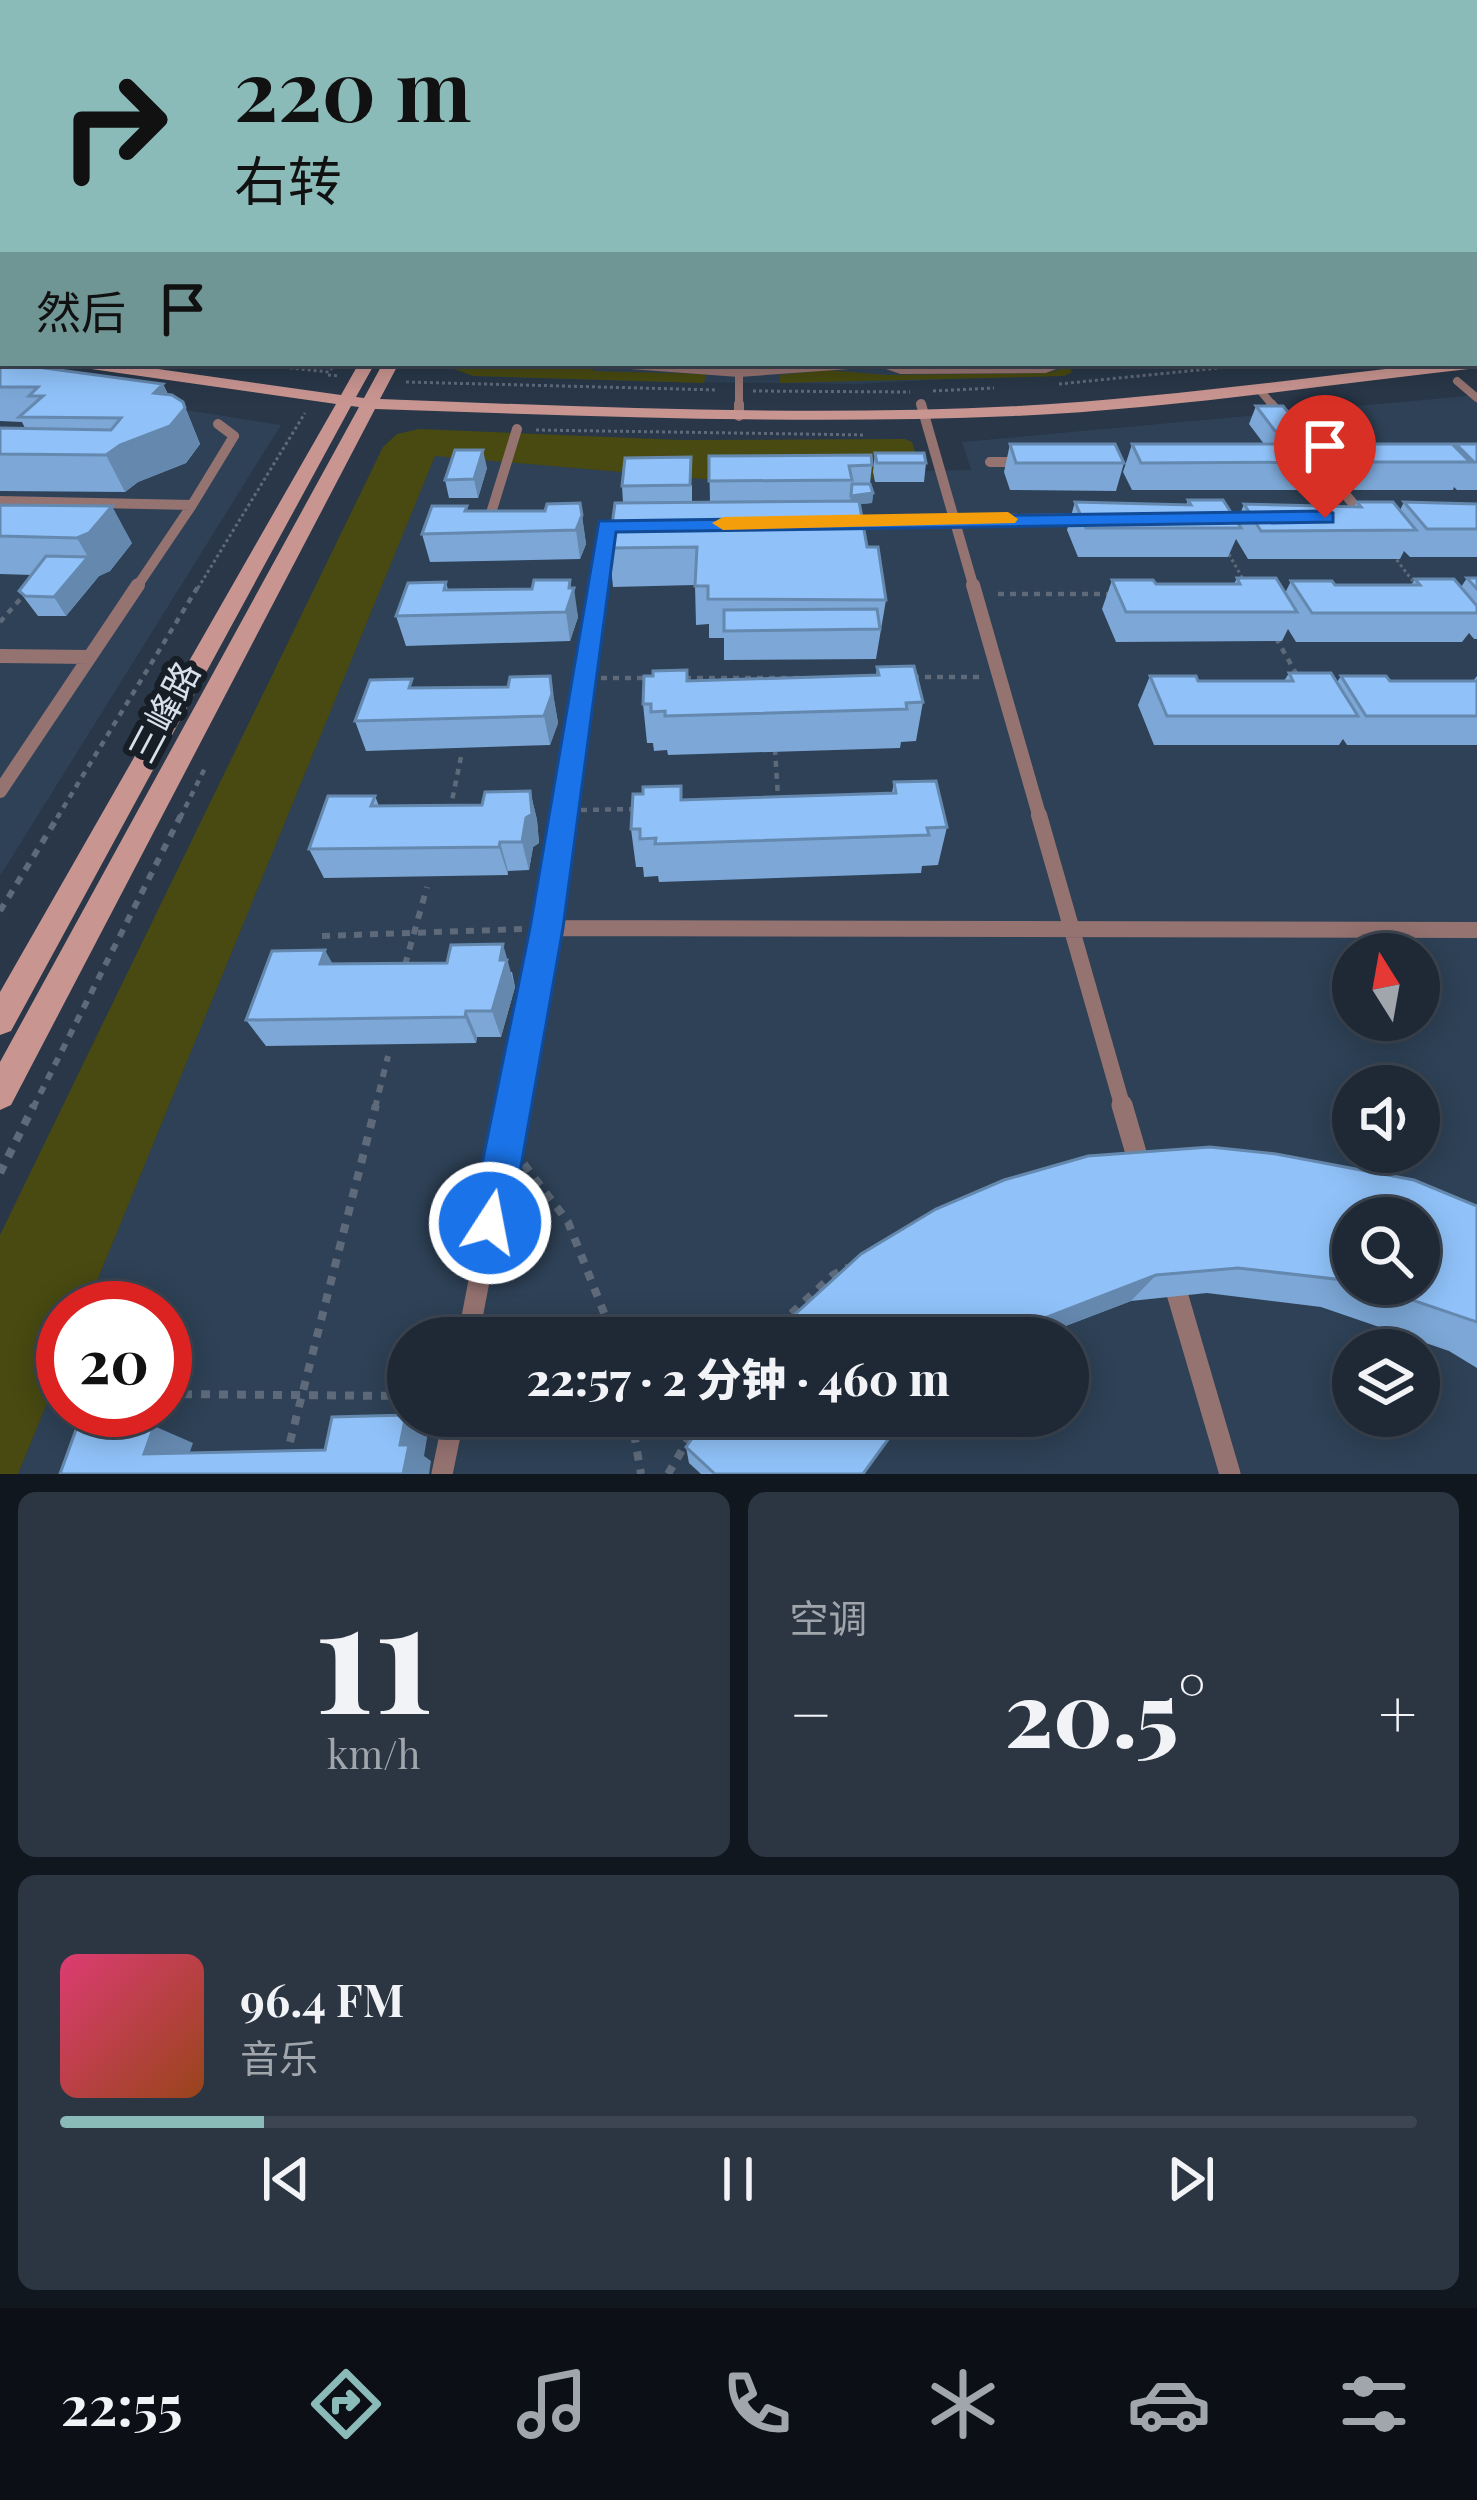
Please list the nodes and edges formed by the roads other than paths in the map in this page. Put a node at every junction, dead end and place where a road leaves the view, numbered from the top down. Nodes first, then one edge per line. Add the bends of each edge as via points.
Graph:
1 (118, 366) edge
2 (188, 366) edge
3 (367, 366) edge
4 (388, 366) edge
5 (679, 366) edge
6 (800, 366) edge
7 (888, 366) edge
8 (1053, 366) edge
9 (1372, 366) edge
10 (1452, 366) edge
11 (739, 374) junction
12 (1457, 381) dead end
13 (322, 384) junction
14 (1259, 389) junction
15 (362, 395) junction
16 (1477, 398) edge
17 (922, 409) junction
18 (739, 412) junction
19 (218, 424) dead end
20 (518, 429) dead end
21 (1294, 460) edge
22 (1317, 460) junction
23 (1340, 460) edge
24 (990, 462) dead end
25 (1036, 462) edge
26 (0, 501) edge
27 (192, 505) junction
28 (1342, 517) edge
29 (1364, 517) junction
30 (1387, 517) edge
31 (1116, 518) edge
32 (953, 519) junction
33 (838, 521) edge
34 (652, 524) edge
35 (586, 525) edge
36 (606, 525) junction
37 (505, 526) edge
38 (0, 656) edge
39 (90, 657) junction
40 (0, 791) edge
41 (547, 928) junction
42 (1071, 930) junction
43 (1477, 930) edge
44 (0, 1021) edge
45 (0, 1094) edge
46 (1146, 1187) edge
47 (1172, 1275) edge
48 (472, 1317) edge
49 (450, 1437) edge
50 (442, 1474) edge
51 (1230, 1474) edge

1 - 13 main road
2 - 13 main road
3 - 15 main road, 三峰路
4 - 15 main road, 三峰路
5 - 11 lane
6 - 11 lane
7 - 8 lane
9 - 17 main road
10 - 14 main road
11 - 18 lane
12 - 16 lane
13 - 15 main road
14 - 17 main road via 1121,404
14 - 22 lane
15 - 18 main road
15 - 44 main road, 三峰路
15 - 45 main road, 三峰路
17 - 18 main road
17 - 32 lane
19 - 27 lane via 234,436
20 - 37 lane via 485,526
21 - 22 lane
22 - 23 lane
22 - 29 lane
24 - 25 lane
26 - 27 lane
27 - 39 lane
28 - 29 lane
29 - 30 lane
31 - 32 lane
32 - 33 lane
32 - 42 lane
34 - 36 lane
35 - 36 lane
36 - 41 lane
38 - 39 lane
39 - 40 lane
41 - 42 lane
41 - 48 lane
42 - 43 lane
42 - 46 lane
47 - 51 lane
49 - 50 lane

